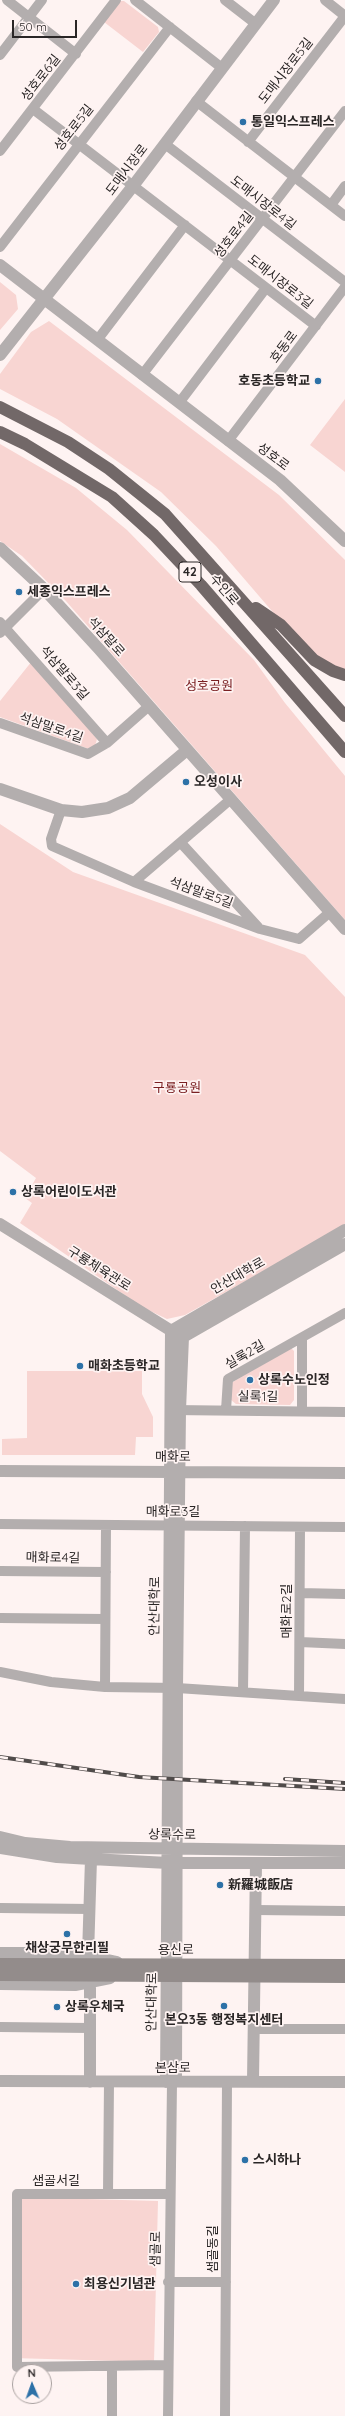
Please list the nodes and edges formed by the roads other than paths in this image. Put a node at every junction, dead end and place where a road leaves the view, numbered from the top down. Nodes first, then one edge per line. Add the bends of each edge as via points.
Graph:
1 (7, 0) edge
2 (42, 0) edge
3 (116, 0) edge
4 (135, 0) edge
5 (225, 0) edge
6 (274, 0) edge
7 (325, 0) edge
8 (345, 16) edge
9 (29, 17) junction
10 (256, 24) junction
11 (170, 27) junction
12 (76, 54) junction
13 (0, 55) edge
14 (222, 68) junction
15 (196, 101) junction
16 (33, 109) junction
17 (345, 111) edge
18 (248, 142) junction
19 (78, 144) junction
20 (165, 144) junction
21 (0, 151) edge
22 (295, 177) junction
23 (133, 186) junction
24 (345, 186) edge
25 (330, 205) junction
26 (345, 216) edge
27 (262, 219) junction
28 (184, 225) junction
29 (0, 247) edge
30 (231, 260) junction
31 (0, 265) edge
32 (345, 282) edge
33 (345, 287) edge
34 (266, 288) junction
35 (44, 298) junction
36 (316, 326) junction
37 (98, 339) junction
38 (0, 356) edge
39 (142, 375) junction
40 (179, 403) junction
41 (4, 409) edge
42 (0, 432) edge
43 (228, 441) junction
44 (345, 541) edge
45 (0, 548) edge
46 (231, 587) junction
47 (44, 589) junction
48 (2, 627) edge
49 (345, 675) edge
50 (149, 706) junction
51 (345, 716) edge
52 (0, 723) edge
53 (107, 742) junction
54 (187, 750) junction
55 (344, 752) edge
56 (0, 789) edge
57 (231, 799) junction
58 (61, 810) junction
59 (181, 842) junction
60 (134, 882) junction
61 (330, 912) junction
62 (260, 929) junction
63 (345, 929) edge
64 (0, 1224) edge
65 (345, 1230) edge
66 (345, 1244) edge
67 (345, 1313) edge
68 (171, 1331) junction
69 (183, 1337) junction
70 (302, 1338) junction
71 (175, 1410) junction
72 (226, 1410) junction
73 (302, 1411) junction
74 (345, 1412) edge
75 (0, 1471) edge
76 (175, 1471) junction
77 (345, 1473) edge
78 (0, 1524) edge
79 (175, 1525) junction
80 (106, 1526) junction
81 (245, 1526) junction
82 (300, 1527) junction
83 (345, 1527) edge
84 (0, 1571) edge
85 (106, 1572) junction
86 (300, 1593) junction
87 (345, 1594) edge
88 (0, 1618) edge
89 (105, 1619) junction
90 (300, 1642) junction
91 (345, 1644) edge
92 (0, 1672) edge
93 (105, 1687) junction
94 (172, 1688) junction
95 (243, 1692) junction
96 (299, 1696) junction
97 (345, 1699) edge
98 (0, 1836) edge
99 (0, 1848) edge
100 (173, 1849) junction
101 (345, 1851) edge
102 (91, 1859) junction
103 (173, 1862) junction
104 (256, 1863) junction
105 (345, 1863) edge
106 (0, 1908) edge
107 (90, 1909) junction
108 (256, 1910) junction
109 (345, 1911) edge
110 (0, 1953) edge
111 (88, 1955) junction
112 (345, 1965) edge
113 (124, 1969) junction
114 (172, 1969) junction
115 (255, 1970) junction
116 (3, 1972) edge
117 (345, 1977) edge
118 (90, 1983) junction
119 (0, 2027) edge
120 (90, 2028) junction
121 (254, 2029) junction
122 (345, 2029) edge
123 (0, 2081) edge
124 (253, 2081) junction
125 (90, 2082) junction
126 (109, 2082) junction
127 (171, 2082) junction
128 (227, 2082) junction
129 (345, 2082) edge
130 (108, 2194) junction
131 (169, 2194) junction
132 (168, 2282) junction
133 (226, 2282) junction
134 (168, 2365) junction
135 (112, 2367) junction
136 (112, 2416) edge
137 (168, 2416) edge
138 (225, 2416) edge

1 - 9 street
2 - 9 street
3 - 12 street, 성호로6길
4 - 11 street
5 - 10 street
6 - 10 street, 도매시장로
7 - 8 street
8 - 18 street, 도매시장로5길
9 - 12 street
9 - 13 street
10 - 14 street, 도매시장로
11 - 14 street
11 - 19 street, 성호로5길
12 - 16 street, 성호로6길
14 - 15 street, 도매시장로
15 - 18 street
15 - 20 street, 도매시장로
16 - 19 street, 도매시장로3길
16 - 21 street, 성호로6길
17 - 22 street, 성호로4길
18 - 22 street
19 - 23 street, 도매시장로3길
19 - 29 street, 성호로5길
20 - 23 street, 도매시장로
20 - 27 street, 도매시장로4길
22 - 25 street
22 - 27 street, 성호로4길
23 - 28 street, 도매시장로3길
23 - 35 street, 도매시장로
24 - 25 street
25 - 26 street
27 - 30 street, 성호로4길
27 - 32 street, 도매시장로4길
28 - 30 street, 도매시장로3길
28 - 37 street
30 - 34 street, 도매시장로3길
30 - 39 street, 성호로4길
31 - 35 street, 성호로
33 - 36 street, 호동로
34 - 36 street, 도매시장로3길
34 - 40 street
35 - 37 street, 성호로
35 - 38 street, 도매시장로
36 - 43 street, 호동로
37 - 39 street, 성호로
39 - 40 street, 성호로
40 - 43 street, 성호로
41 - 46 highway, 수인로 / 42 via 68,442 110,469 165,514
42 - 55 highway, 수인로 / 42 via 25,444 112,497 159,540 201,585
43 - 44 street, 성호로 via 296,493
45 - 47 street, 석삼말로
46 - 49 highway via 281,625 314,660 333,672
46 - 51 highway, 수인로 / 42
47 - 48 street
47 - 50 street, 석삼말로
48 - 53 street, 석삼말로3길
50 - 53 street, 석삼말로4길
50 - 54 street, 석삼말로
52 - 53 street, 석삼말로4길 via 88,754
54 - 57 street, 석삼말로
54 - 58 street via 130,798 108,808 82,812
56 - 58 street
57 - 59 street, 석삼말로5길
57 - 61 street, 석삼말로
58 - 60 street, 석삼말로5길 via 51,839 52,846
59 - 60 street, 석삼말로5길
59 - 62 street, 석삼말로5길
60 - 62 street, 석삼말로5길
61 - 62 street, 석삼말로5길 via 298,939
61 - 63 street, 석삼말로
64 - 68 street, 구룡체육관로
65 - 68 street, 안산대학로
66 - 69 street, 안산대학로
67 - 70 street, 실록2길
68 - 69 street, 구룡체육관로
68 - 71 street, 안산대학로
69 - 71 street, 안산대학로
70 - 72 street, 실록2길 via 228,1379
70 - 73 street
71 - 72 street, 실록1길
71 - 76 street, 안산대학로
72 - 73 street, 실록1길
73 - 74 street, 실록1길
75 - 76 street, 매화로
76 - 77 street, 매화로
76 - 79 street, 안산대학로
78 - 80 street, 매화로3길
79 - 80 street, 매화로3길
79 - 81 street, 매화로3길
79 - 94 street, 안산대학로
80 - 85 street
81 - 82 street, 매화로3길
81 - 95 street
82 - 83 street, 매화로3길
82 - 86 street, 매화로2길
84 - 85 street, 매화로4길
85 - 89 street
86 - 87 street
86 - 90 street, 매화로2길
88 - 89 street
89 - 93 street
90 - 91 street
90 - 96 street, 매화로2길
92 - 93 street via 51,1682
93 - 94 street
94 - 95 street
94 - 100 street, 안산대학로
95 - 96 street
96 - 97 street
98 - 100 street, 상록수로 via 25,1843 70,1847
99 - 102 street, 상록수로 via 57,1858
100 - 101 street, 상록수로
100 - 103 street, 안산대학로
102 - 103 street, 상록수로
102 - 107 street
103 - 104 street, 상록수로
103 - 114 street, 안산대학로
104 - 105 street, 상록수로
104 - 108 street
106 - 107 street
107 - 111 street
108 - 109 street
108 - 115 street
110 - 111 street
111 - 113 street
112 - 115 main road, 용신로
113 - 114 main road, 용신로
113 - 116 main road, 용신로
113 - 118 street
114 - 115 main road, 용신로
114 - 127 street, 안산대학로
115 - 117 main road, 용신로
115 - 121 street
116 - 118 street
118 - 120 street
119 - 120 street
120 - 125 street
121 - 122 street
121 - 124 street
123 - 125 street, 본삼로
124 - 128 street, 본삼로
124 - 129 street, 본삼로
125 - 126 street, 본삼로
126 - 127 street, 본삼로
126 - 130 street
127 - 128 street, 본삼로
127 - 131 street, 샘골로
128 - 133 street, 샘골동길
130 - 131 street
130 - 135 street, 샘골서길 via 17,2194 17,2367
131 - 132 street, 샘골로
132 - 133 street
132 - 134 street, 샘골로
133 - 138 street, 샘골동길
134 - 135 street
134 - 137 street, 샘골로
135 - 136 street

